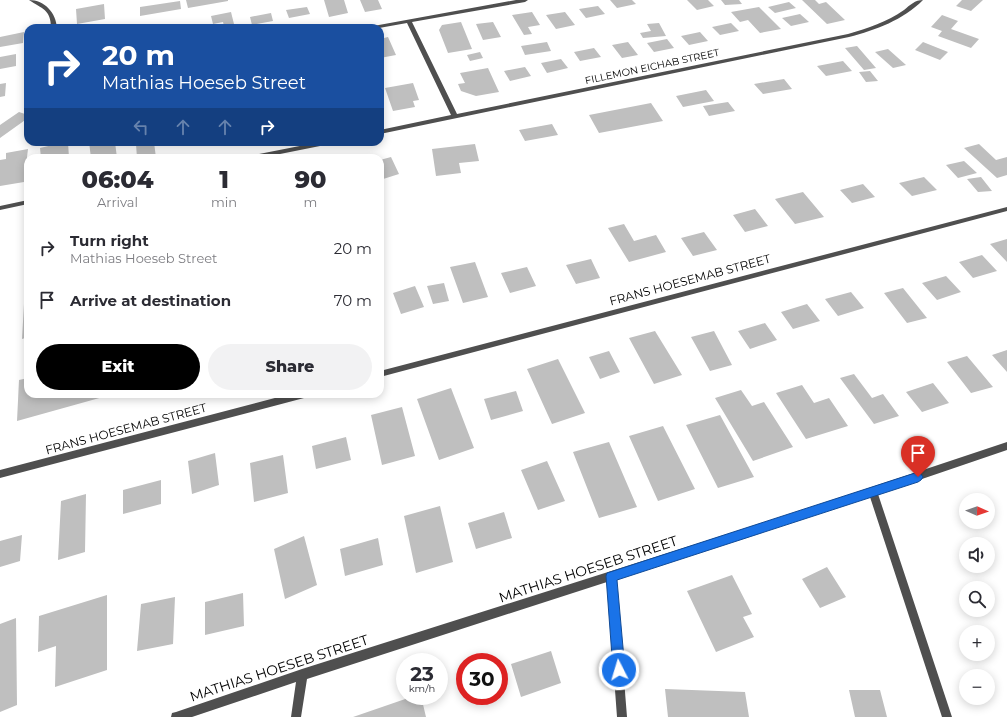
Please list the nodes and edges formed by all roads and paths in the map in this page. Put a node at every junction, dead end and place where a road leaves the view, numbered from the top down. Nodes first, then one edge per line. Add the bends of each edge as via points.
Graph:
1 (32, 0) edge
2 (525, 0) edge
3 (920, 0) edge
4 (409, 21) junction
5 (54, 24) edge
6 (384, 25) edge
7 (455, 117) junction
8 (384, 131) edge
9 (310, 146) edge
10 (269, 154) edge
11 (24, 203) edge
12 (0, 208) edge
13 (1007, 209) edge
14 (384, 373) edge
15 (289, 398) edge
16 (1007, 446) edge
17 (0, 474) edge
18 (873, 493) junction
19 (611, 576) junction
20 (302, 674) junction
21 (176, 717) edge
22 (296, 717) edge
23 (622, 717) edge
24 (947, 717) edge

1 - 5 street via 51,12
2 - 4 street
3 - 7 street, FILLEMON EICHAB STREET via 902,16 870,30
4 - 6 street
4 - 7 street
7 - 8 street, FILLEMON EICHAB STREET
9 - 10 street
11 - 12 street
13 - 14 street, FRANS HOESEMAB STREET
15 - 17 street, FRANS HOESEMAB STREET
16 - 18 street, MATHIAS HOESEB STREET
18 - 19 street, MATHIAS HOESEB STREET
18 - 24 street
19 - 20 street, MATHIAS HOESEB STREET
19 - 23 street
20 - 21 street, MATHIAS HOESEB STREET
20 - 22 street

